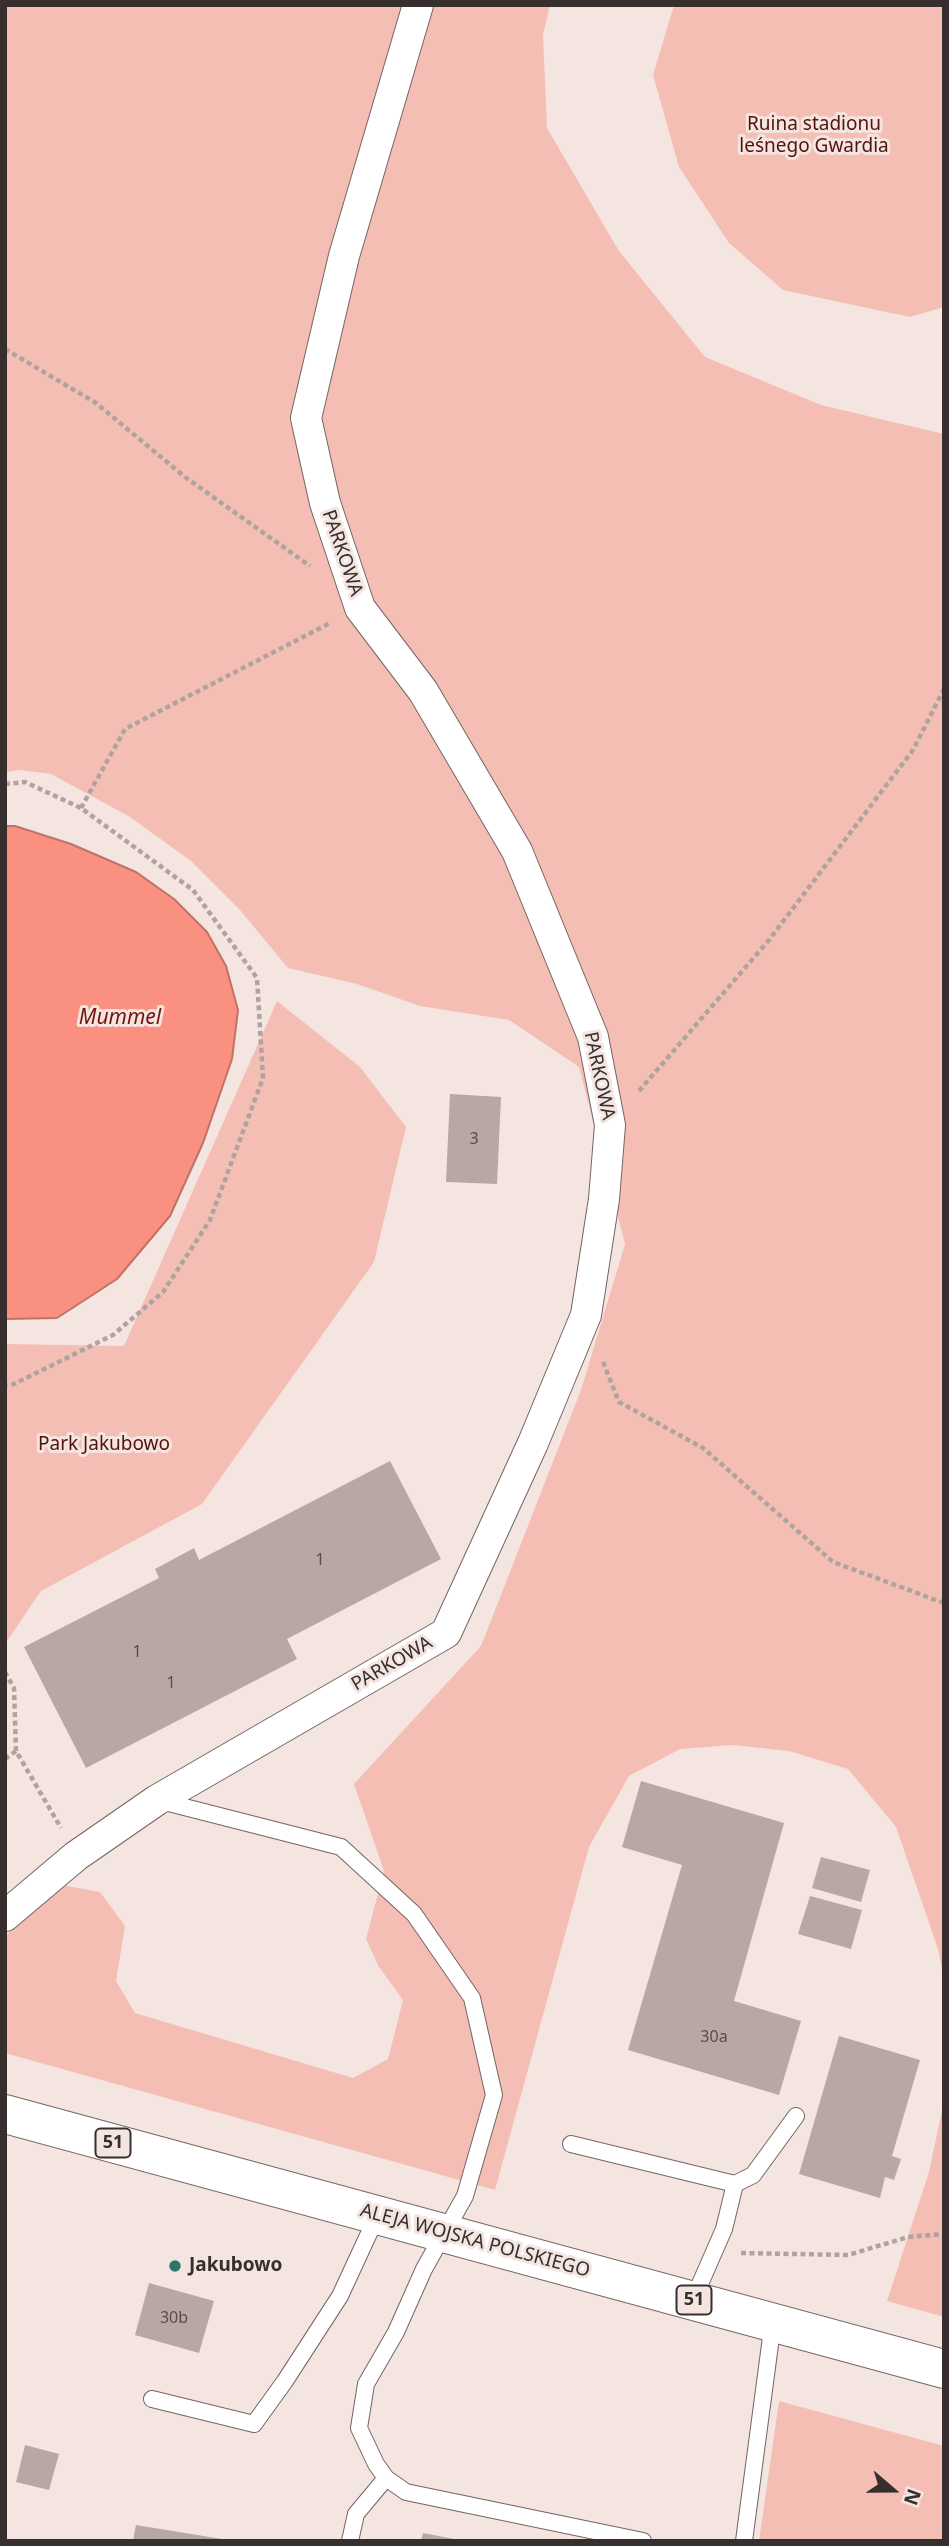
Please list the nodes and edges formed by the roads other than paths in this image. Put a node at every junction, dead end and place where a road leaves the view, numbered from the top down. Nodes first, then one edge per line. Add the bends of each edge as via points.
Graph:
1 (418, 5) edge
2 (158, 1800) junction
3 (5, 1916) edge
4 (5, 2114) edge
5 (796, 2116) dead end
6 (571, 2144) dead end
7 (735, 2183) junction
8 (377, 2214) junction
9 (445, 2232) junction
10 (693, 2300) junction
11 (773, 2322) junction
12 (944, 2370) edge
13 (152, 2399) dead end
14 (386, 2478) junction
15 (350, 2541) edge
16 (643, 2541) edge
17 (744, 2541) edge

1 - 2 street, PARKOWA via 344,256 306,418 325,503 360,608 423,691 517,851 593,1037 610,1125 604,1199 586,1315 446,1633
2 - 3 street, PARKOWA via 76,1856
2 - 9 lane via 341,1847 414,1914 472,1998 494,2095 465,2196
4 - 8 main road, ALEJA WOJSKA POLSKIEGO / 51
5 - 7 lane via 752,2175
6 - 7 lane
7 - 10 lane via 724,2230
8 - 9 main road, ALEJA WOJSKA POLSKIEGO / 51
8 - 13 lane via 340,2296 254,2424
9 - 10 main road, ALEJA WOJSKA POLSKIEGO / 51
9 - 14 lane via 366,2385 359,2428
10 - 11 main road, ALEJA WOJSKA POLSKIEGO / 51
11 - 12 main road, ALEJA WOJSKA POLSKIEGO / 51
11 - 17 lane
14 - 15 lane via 356,2514
14 - 16 lane via 406,2492

